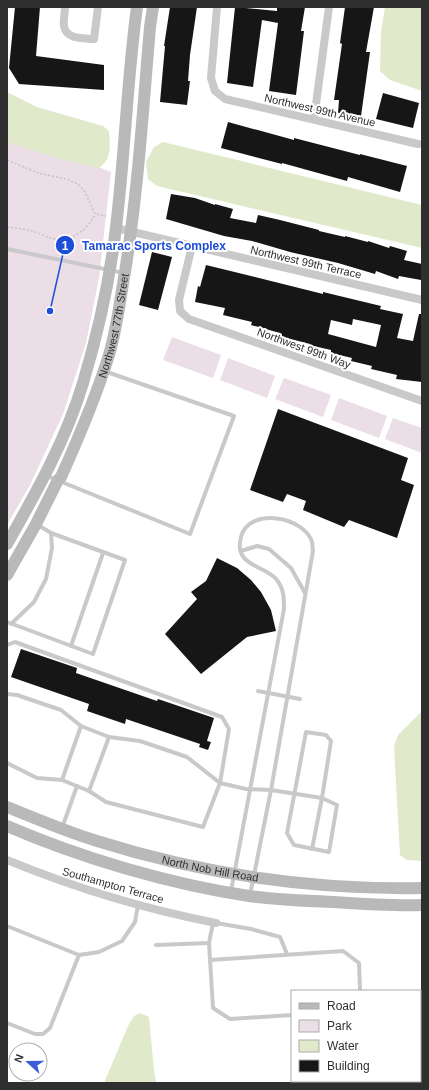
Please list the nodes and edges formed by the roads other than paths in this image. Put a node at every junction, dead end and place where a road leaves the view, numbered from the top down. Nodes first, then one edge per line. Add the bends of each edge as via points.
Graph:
1 (65, 7) edge
2 (98, 7) edge
3 (137, 7) edge
4 (153, 7) edge
5 (217, 7) edge
6 (329, 7) edge
7 (314, 119) junction
8 (420, 145) edge
9 (116, 228) junction
10 (132, 231) junction
11 (192, 246) junction
12 (7, 249) edge
13 (109, 270) junction
14 (124, 274) junction
15 (422, 300) edge
16 (104, 370) junction
17 (422, 401) edge
18 (45, 475) junction
19 (58, 480) junction
20 (36, 524) junction
21 (51, 533) junction
22 (7, 544) edge
23 (241, 551) junction
24 (103, 553) junction
25 (7, 575) edge
26 (306, 593) junction
27 (9, 623) edge
28 (7, 645) edge
29 (71, 646) junction
30 (258, 691) dead end
31 (269, 693) junction
32 (7, 694) edge
33 (287, 697) junction
34 (300, 699) dead end
35 (81, 726) junction
36 (109, 736) junction
37 (7, 763) edge
38 (62, 780) junction
39 (220, 783) junction
40 (77, 786) junction
41 (251, 789) junction
42 (271, 790) junction
43 (89, 791) junction
44 (294, 794) junction
45 (322, 798) junction
46 (7, 807) edge
47 (7, 826) edge
48 (61, 829) junction
49 (312, 849) junction
50 (7, 860) edge
51 (235, 874) junction
52 (254, 877) junction
53 (422, 888) edge
54 (231, 893) junction
55 (250, 896) junction
56 (139, 905) junction
57 (422, 905) edge
58 (215, 923) junction
59 (7, 926) edge
60 (209, 942) junction
61 (156, 945) dead end
62 (287, 954) junction
63 (79, 955) junction
64 (210, 960) junction
65 (360, 990) edge
66 (291, 1015) edge
67 (7, 1023) edge

1 - 2 street via 64,27 68,33 73,37 94,39
3 - 9 street, Northwest 77th Street
4 - 10 street, Northwest 77th Street
5 - 7 street, Northwest 99th Avenue via 211,78 215,90 225,98
6 - 7 street
7 - 8 street, Northwest 99th Avenue
9 - 10 street, Northwest 99th Terrace
9 - 13 street, Northwest 77th Street
10 - 11 street, Northwest 99th Terrace
10 - 14 street, Northwest 77th Street
11 - 15 street, Northwest 99th Terrace
11 - 17 street, Northwest 99th Way via 179,300 180,311 189,319
12 - 13 lane
13 - 14 lane
13 - 18 street, Northwest 77th Street via 82,385 68,425
14 - 16 street, Northwest 77th Street via 119,310
16 - 19 street, Northwest 77th Street via 82,431
16 - 19 lane via 234,416 190,534
18 - 19 lane
18 - 22 street, Northwest 77th Street
19 - 20 street, Northwest 77th Street
20 - 21 lane
20 - 25 street, Northwest 77th Street
21 - 24 lane
21 - 27 lane via 52,548 46,579 34,602
23 - 26 lane via 257,546 269,550 291,568
23 - 26 lane via 241,538 245,528 255,520 278,518 300,527 312,541 313,551
23 - 31 lane via 250,564 276,579 284,598 282,625
24 - 29 lane
24 - 29 lane via 125,560 93,654
26 - 33 lane
27 - 29 lane
28 - 39 lane via 15,642 222,717 229,728
30 - 31 lane
31 - 33 lane
31 - 41 lane
32 - 35 lane via 61,710
33 - 34 lane
33 - 42 lane
35 - 36 lane
35 - 38 lane
36 - 39 lane via 140,741 187,757
36 - 43 lane
37 - 38 lane via 37,778
38 - 40 lane
39 - 41 lane
39 - 43 lane via 203,827 106,802
40 - 43 lane
40 - 48 lane
41 - 42 lane
41 - 51 lane
42 - 44 lane
42 - 52 lane
44 - 45 lane
44 - 45 lane via 306,732 326,735 332,741
44 - 49 lane via 287,833 294,845
45 - 49 lane
45 - 49 lane via 337,805 329,852
46 - 48 street, North Nob Hill Road
47 - 54 street, North Nob Hill Road via 70,851 136,871
48 - 51 street, North Nob Hill Road via 139,854
50 - 56 street, Southampton Terrace via 74,886
51 - 52 street, North Nob Hill Road
51 - 54 lane
52 - 53 street, North Nob Hill Road via 338,886
52 - 55 lane
54 - 55 street, North Nob Hill Road
55 - 57 street, North Nob Hill Road via 399,906
56 - 58 street, Southampton Terrace
56 - 63 lane via 134,922 122,941 99,952
58 - 60 lane
58 - 62 lane via 280,937
59 - 63 lane
60 - 61 lane
60 - 64 lane
62 - 64 lane
62 - 65 lane via 343,950 359,963
63 - 67 lane via 50,1028 43,1034 35,1034
64 - 66 lane via 213,1008 230,1019

